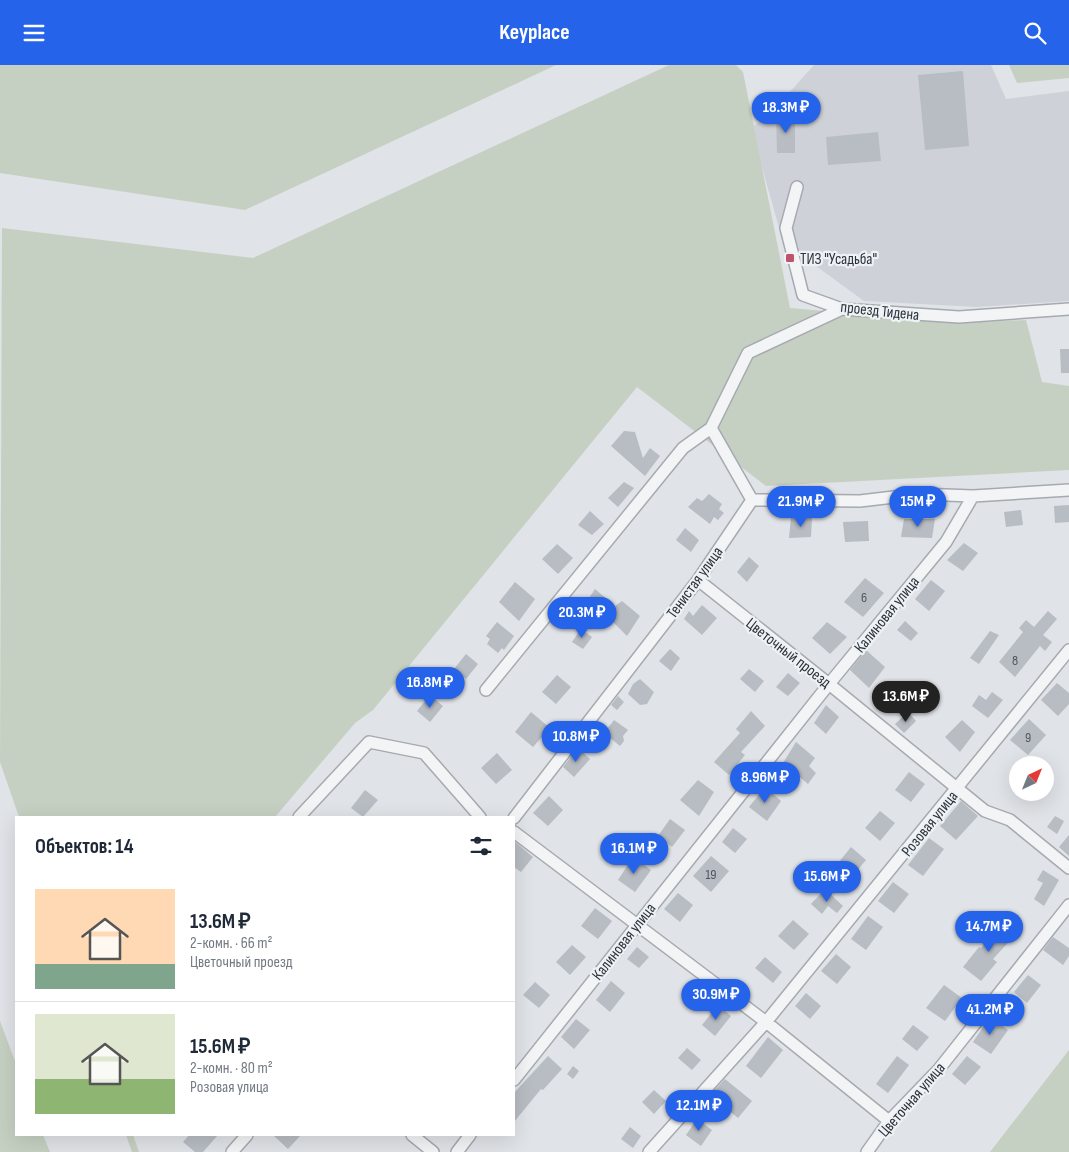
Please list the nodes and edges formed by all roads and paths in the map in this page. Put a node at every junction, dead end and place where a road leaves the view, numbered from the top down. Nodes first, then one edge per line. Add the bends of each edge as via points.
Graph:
1 (797, 187) dead end
2 (842, 309) junction
3 (1069, 309) edge
4 (711, 427) junction
5 (1069, 490) edge
6 (972, 496) junction
7 (752, 500) junction
8 (698, 580) junction
9 (1069, 650) edge
10 (829, 684) junction
11 (486, 690) dead end
12 (957, 789) junction
13 (301, 816) edge
14 (479, 816) edge
15 (515, 817) edge
16 (515, 833) edge
17 (1069, 868) edge
18 (1069, 905) edge
19 (636, 925) junction
20 (766, 1022) junction
21 (515, 1079) edge
22 (889, 1121) junction
23 (246, 1136) edge
24 (413, 1136) edge
25 (469, 1136) edge
26 (232, 1152) edge
27 (433, 1152) edge
28 (457, 1152) edge
29 (649, 1152) edge
30 (867, 1152) edge

1 - 2 street, проезд Тидена via 786,228 803,295
2 - 3 street, проезд Тидена via 959,317
2 - 4 street via 748,353
4 - 7 street
4 - 11 street via 683,448
5 - 6 street
6 - 7 street via 918,495 860,501
6 - 10 street, Калиновая улица via 946,541
7 - 8 street, Тенистая улица
8 - 10 street, Цветочный проезд
8 - 15 street, Тенистая улица
9 - 12 street, Розовая улица
10 - 12 street, Цветочный проезд
10 - 19 street, Калиновая улица
12 - 17 street, Цветочный проезд via 985,811 1010,820
12 - 20 street, Розовая улица
13 - 14 street via 369,742 424,753
16 - 19 street
18 - 22 street, Цветочная улица via 938,1069
19 - 20 street
19 - 21 street, Калиновая улица
20 - 22 street
20 - 29 street, Розовая улица
22 - 30 street, Цветочная улица
23 - 26 street
24 - 27 street
25 - 28 street

